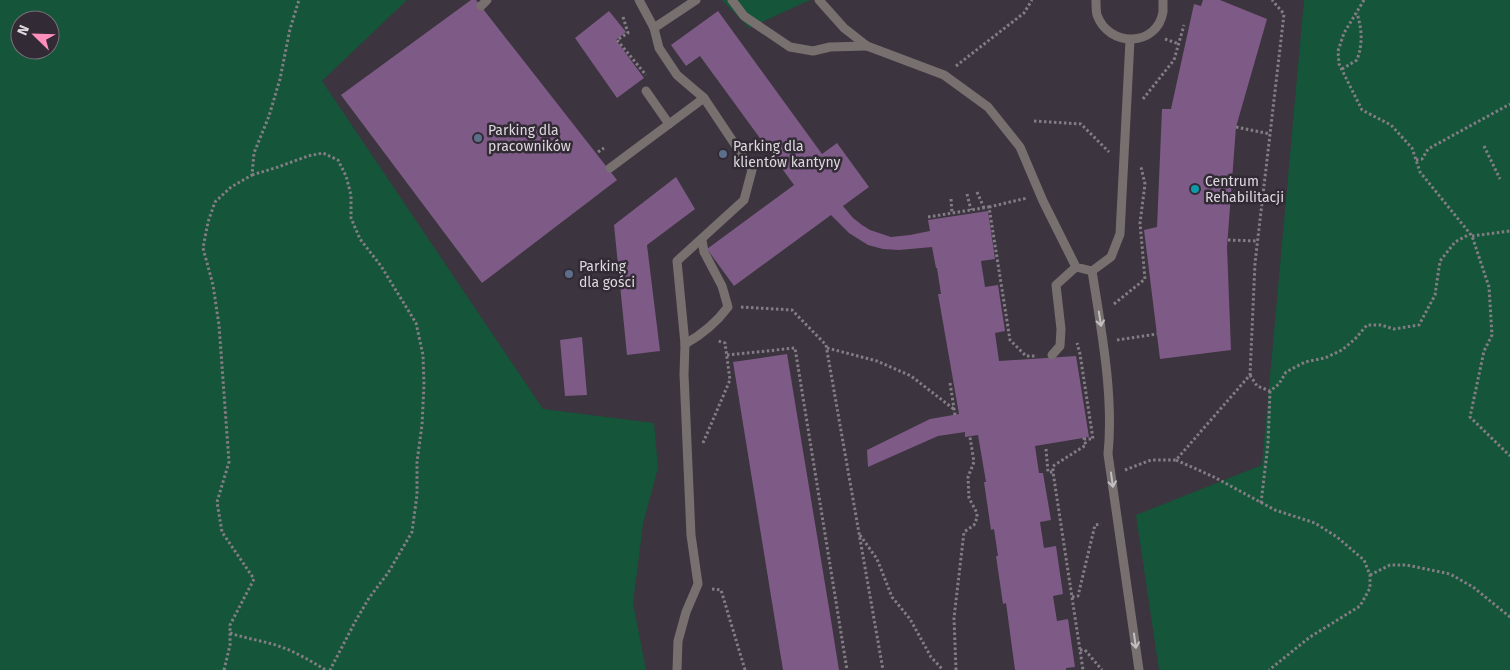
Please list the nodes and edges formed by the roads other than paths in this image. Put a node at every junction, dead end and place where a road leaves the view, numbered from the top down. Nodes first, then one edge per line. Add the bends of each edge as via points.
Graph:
1 (639, 0) edge
2 (696, 0) edge
3 (732, 0) edge
4 (819, 0) edge
5 (1096, 0) edge
6 (1163, 0) edge
7 (654, 28) junction
8 (1130, 40) junction
9 (867, 46) junction
10 (646, 91) dead end
11 (704, 98) junction
12 (669, 124) junction
13 (610, 168) dead end
14 (702, 240) junction
15 (1076, 267) junction
16 (1092, 271) junction
17 (686, 344) junction
18 (1052, 355) road end
19 (677, 670) edge
20 (1139, 670) edge

1 - 7 lane
2 - 7 lane
3 - 9 lane via 744,16 790,47 814,50
4 - 9 lane via 844,28
5 - 8 lane via 1096,14 1103,27 1115,37
6 - 8 lane via 1163,13 1156,26 1145,36
7 - 11 lane via 659,48 677,75
8 - 16 lane via 1120,234 1111,257
9 - 15 lane via 944,76 988,107 1020,147
10 - 12 lane
11 - 12 lane
11 - 14 lane via 752,170 744,200
12 - 13 lane
14 - 17 lane via 677,261
14 - 17 lane via 728,307 704,334
15 - 16 lane
15 - 18 lane via 1056,285 1062,329 1060,346
16 -> 20 lane via 1103,342 1110,431 1108,454
17 - 19 lane via 684,374 690,521 698,584 678,641

